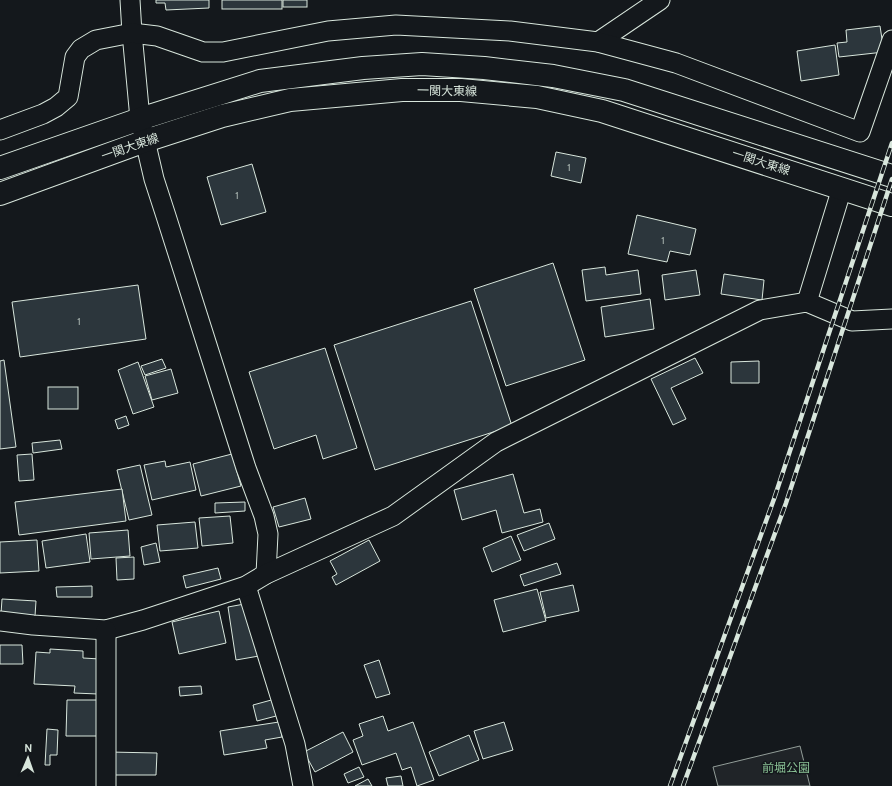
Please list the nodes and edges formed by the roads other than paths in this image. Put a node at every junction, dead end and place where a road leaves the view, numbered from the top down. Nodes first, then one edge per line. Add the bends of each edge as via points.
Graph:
1 (130, 0) edge
2 (660, 0) edge
3 (132, 33) junction
4 (892, 40) edge
5 (598, 42) junction
6 (140, 119) junction
7 (0, 130) edge
8 (145, 141) junction
9 (0, 168) edge
10 (892, 176) edge
11 (842, 188) junction
12 (0, 194) edge
13 (892, 205) edge
14 (807, 302) junction
15 (892, 319) edge
16 (266, 574) junction
17 (246, 586) junction
18 (0, 621) edge
19 (106, 630) junction
20 (106, 786) edge
21 (303, 786) edge

1 - 3 street
2 - 5 street
3 - 5 street via 157,36 203,52 223,52 328,31 396,25 510,30
3 - 6 street
3 - 7 street via 96,40 81,49 75,58 68,96 43,114
4 - 5 street via 860,132 676,63
6 - 8 street
6 - 9 main road, 一関大東線
6 - 10 main road, 一関大東線 via 260,81 415,64 484,68 553,76 624,90
8 - 11 main road, 一関大東線 via 222,116 290,100 402,90 461,90 537,96 602,111
8 - 12 main road, 一関大東線
8 - 16 street via 159,194 225,402 264,516 268,534
11 - 13 main road, 一関大東線
11 - 14 street
14 - 15 street via 852,321
14 - 16 street via 755,312 496,442 393,516
16 - 17 street
17 - 19 street
17 - 21 street via 295,744
18 - 19 street
19 - 20 street

